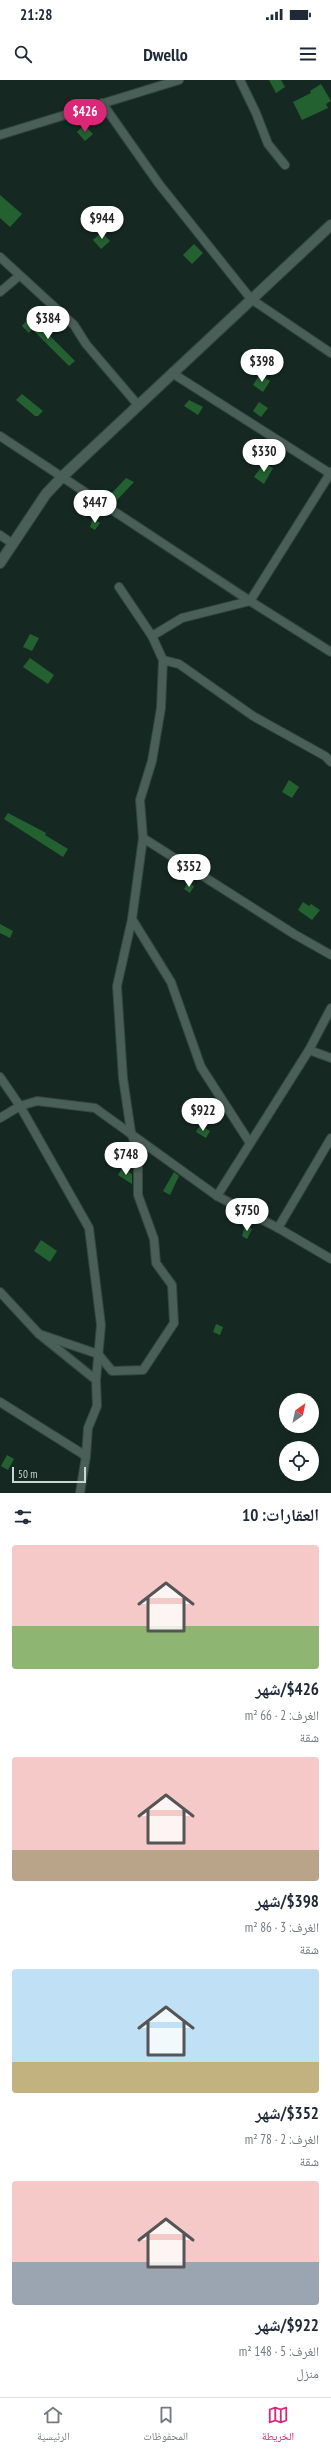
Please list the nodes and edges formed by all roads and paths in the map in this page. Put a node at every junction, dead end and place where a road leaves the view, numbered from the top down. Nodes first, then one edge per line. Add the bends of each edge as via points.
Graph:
1 (179, 80) edge
2 (240, 80) edge
3 (102, 104) junction
4 (0, 135) edge
5 (285, 165) dead end
6 (331, 225) edge
7 (0, 257) edge
8 (19, 276) junction
9 (0, 292) edge
10 (251, 299) junction
11 (331, 353) edge
12 (172, 373) junction
13 (138, 405) junction
14 (0, 436) edge
15 (331, 474) edge
16 (63, 476) junction
17 (0, 535) edge
18 (12, 544) junction
19 (0, 563) edge
20 (119, 587) dead end
21 (250, 602) junction
22 (152, 636) junction
23 (331, 652) edge
24 (162, 660) junction
25 (331, 762) edge
26 (143, 838) junction
27 (132, 918) junction
28 (331, 955) edge
29 (331, 1008) edge
30 (309, 1050) junction
31 (331, 1058) edge
32 (0, 1077) edge
33 (20, 1106) junction
34 (0, 1118) edge
35 (131, 1132) junction
36 (331, 1138) edge
37 (250, 1143) junction
38 (217, 1196) junction
39 (278, 1228) junction
40 (331, 1259) edge
41 (0, 1292) edge
42 (39, 1334) junction
43 (98, 1354) junction
44 (96, 1380) junction
45 (0, 1402) edge
46 (86, 1456) junction
47 (80, 1493) edge

1 - 3 street
2 - 5 street via 268,144
3 - 4 street
3 - 10 street via 159,184
6 - 10 main road
7 - 8 street
8 - 9 street
8 - 13 street via 74,325 86,344
10 - 11 street
10 - 12 main road
12 - 13 main road
12 - 15 street
13 - 16 main road
14 - 16 street
15 - 21 street
16 - 18 main road via 46,494
16 - 21 street
17 - 18 street
18 - 19 main road
20 - 22 street
21 - 22 street via 182,618
21 - 23 street
22 - 24 street
24 - 25 street via 179,664 253,716
24 - 26 street via 161,708 152,761 140,800
26 - 27 street
26 - 28 street
27 - 35 street via 117,986 123,1078
27 - 37 street via 170,982 201,1067
29 - 30 street
30 - 31 street
30 - 37 street
32 - 33 street
33 - 34 street
33 - 35 street via 37,1101 95,1108
33 - 43 street via 89,1228 100,1325
35 - 38 street
35 - 43 street via 138,1153 138,1195 154,1240 156,1263 172,1285 174,1323 143,1370 112,1371
36 - 39 street
37 - 38 street
38 - 39 street
39 - 40 street
41 - 42 street
42 - 43 street
42 - 44 street
43 - 44 street
44 - 46 street via 97,1406 88,1428
45 - 46 street
46 - 47 street

